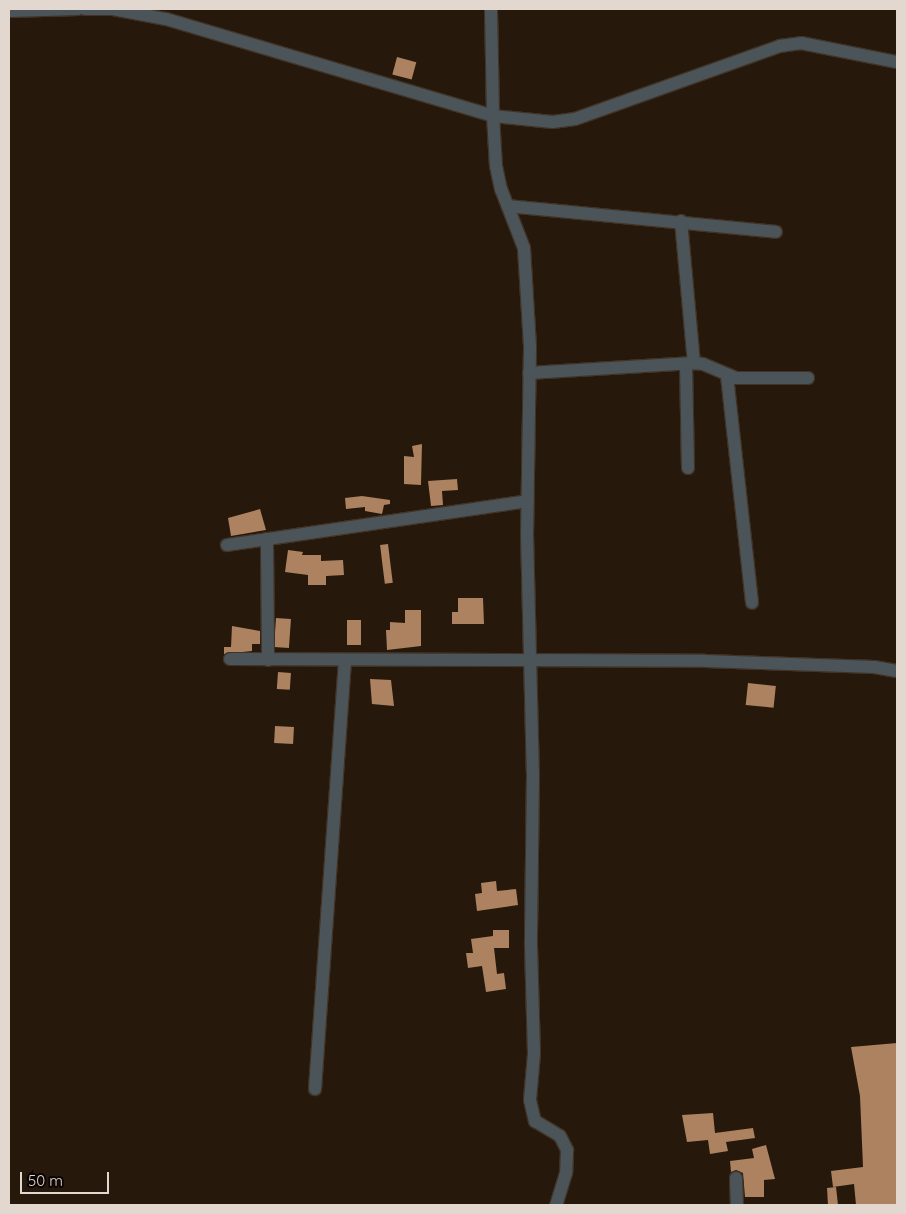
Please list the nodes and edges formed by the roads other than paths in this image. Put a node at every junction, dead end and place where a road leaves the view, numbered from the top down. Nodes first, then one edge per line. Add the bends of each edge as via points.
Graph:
1 (78, 9) edge
2 (85, 9) edge
3 (491, 9) edge
4 (9, 11) edge
5 (897, 62) edge
6 (493, 116) junction
7 (508, 206) junction
8 (681, 221) junction
9 (776, 232) dead end
10 (690, 364) junction
11 (529, 373) junction
12 (727, 376) junction
13 (808, 378) dead end
14 (688, 468) dead end
15 (527, 501) junction
16 (267, 539) junction
17 (227, 545) dead end
18 (752, 603) dead end
19 (230, 659) dead end
20 (527, 659) junction
21 (268, 660) junction
22 (345, 661) junction
23 (897, 671) edge
24 (315, 1089) dead end
25 (736, 1178) dead end
26 (556, 1205) edge
27 (737, 1205) edge

1 - 4 street
2 - 6 street via 113,9 175,21
3 - 6 street
5 - 6 street via 802,43 780,46 575,119 553,122
6 - 7 street via 496,166
7 - 8 street
7 - 11 street via 524,248
8 - 9 street
8 - 10 street
10 - 11 street
10 - 12 street via 704,364
10 - 14 street
11 - 15 street
12 - 13 street
12 - 18 street
15 - 16 street
15 - 20 street
16 - 17 street
16 - 21 street
19 - 21 street
20 - 22 street
20 - 23 street via 874,667
20 - 26 street via 533,773 534,1054 530,1093 535,1121 560,1136 568,1157
21 - 22 street
22 - 24 street
25 - 27 street

